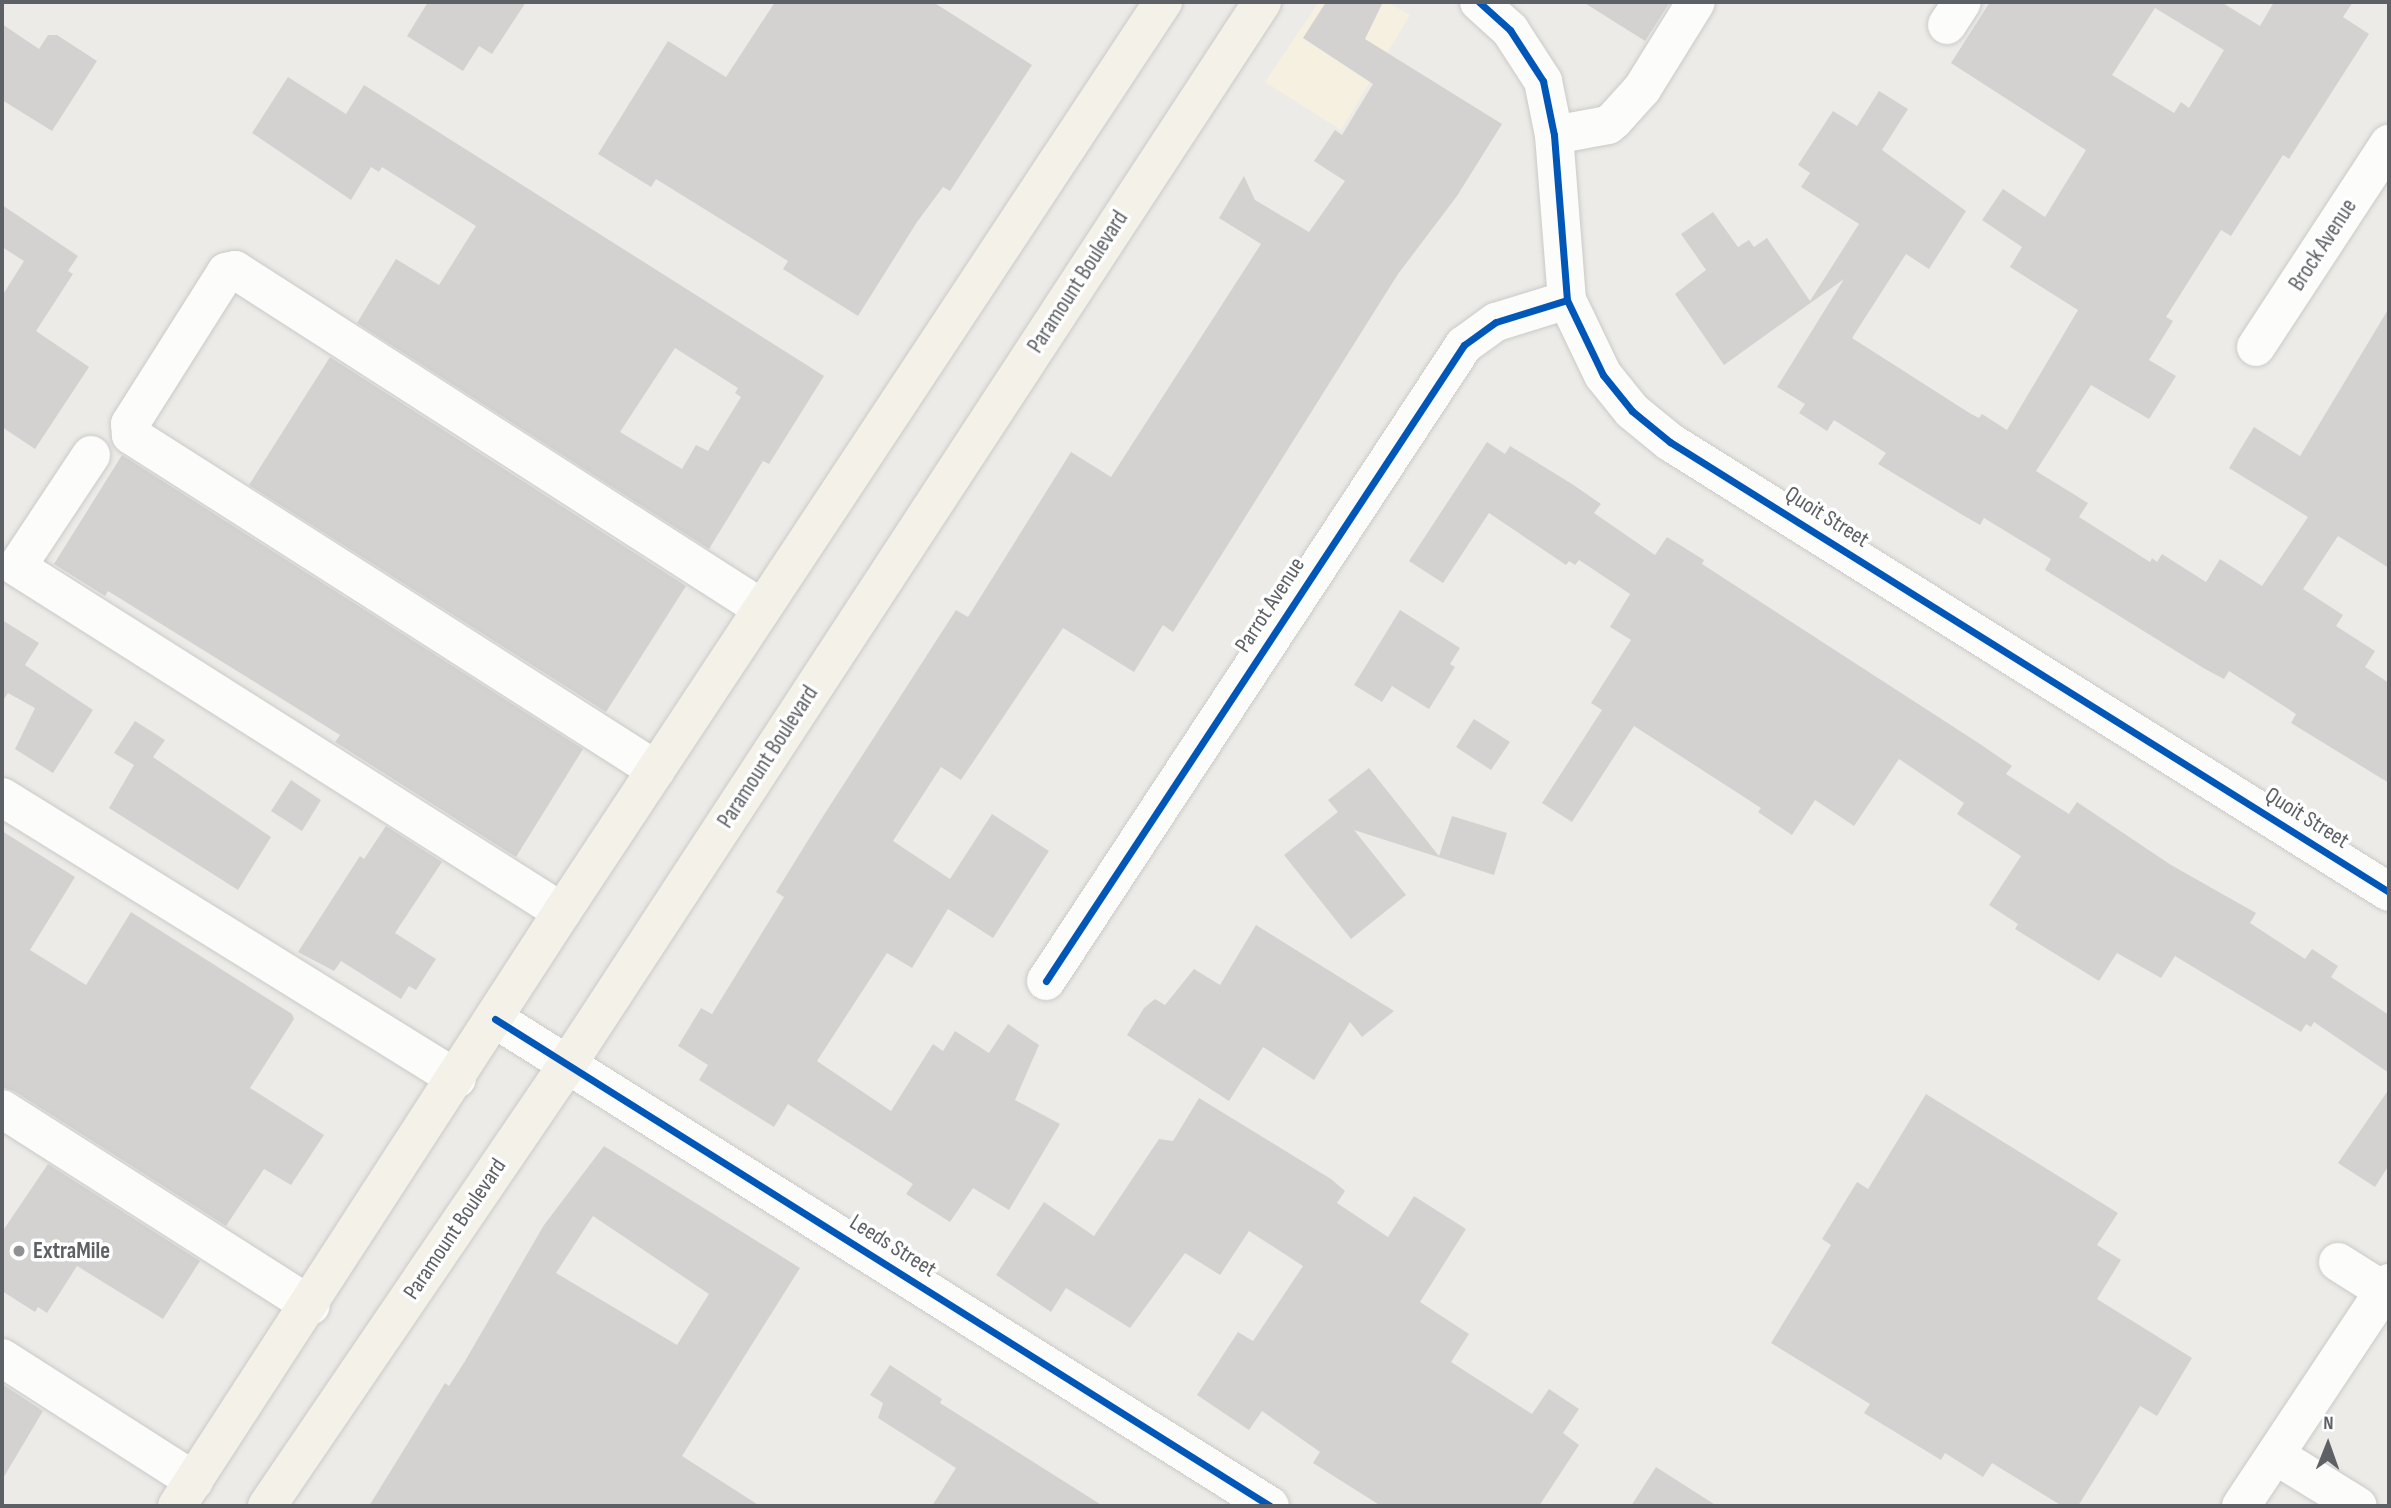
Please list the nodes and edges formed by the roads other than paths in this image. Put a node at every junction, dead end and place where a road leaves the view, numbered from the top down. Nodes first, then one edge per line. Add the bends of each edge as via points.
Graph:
1 (1163, 2) edge
2 (1262, 2) edge
3 (1479, 2) edge
4 (1696, 2) edge
5 (1554, 135) junction
6 (2389, 144) edge
7 (1567, 300) junction
8 (2256, 347) dead end
9 (92, 454) dead end
10 (761, 608) junction
11 (656, 770) junction
12 (2, 797) edge
13 (2389, 892) edge
14 (562, 912) junction
15 (1046, 981) dead end
16 (495, 1019) junction
17 (567, 1065) junction
18 (457, 1079) junction
19 (2, 1109) edge
20 (2338, 1262) dead end
21 (2387, 1287) edge
22 (311, 1306) junction
23 (2, 1358) edge
24 (2275, 1455) junction
25 (186, 1494) edge
26 (267, 1506) edge
27 (1270, 1506) edge
28 (2241, 1506) edge
29 (2358, 1506) edge

1 - 10 main road
2 - 17 main road, Paramount Boulevard
3 - 5 street, Quoit Street via 1529,54 1543,81
4 - 5 street via 1642,89 1614,120 1601,127
5 - 7 street, Quoit Street
6 - 8 street, Brock Avenue
7 - 13 street, Quoit Street via 1603,375 1632,411 1670,442
7 - 15 street, Parrot Avenue via 1496,322 1464,345
9 - 14 street via 17,567
10 - 11 main road
10 - 11 street via 235,270 226,272 130,424 131,435
11 - 14 main road
12 - 18 street
14 - 16 main road
16 - 17 street, Leeds Street
16 - 18 main road
17 - 26 main road, Paramount Boulevard
17 - 27 street, Leeds Street
18 - 22 main road
19 - 22 street
20 - 21 street
21 - 24 street
22 - 25 main road
23 - 25 street
24 - 28 street
24 - 29 street

